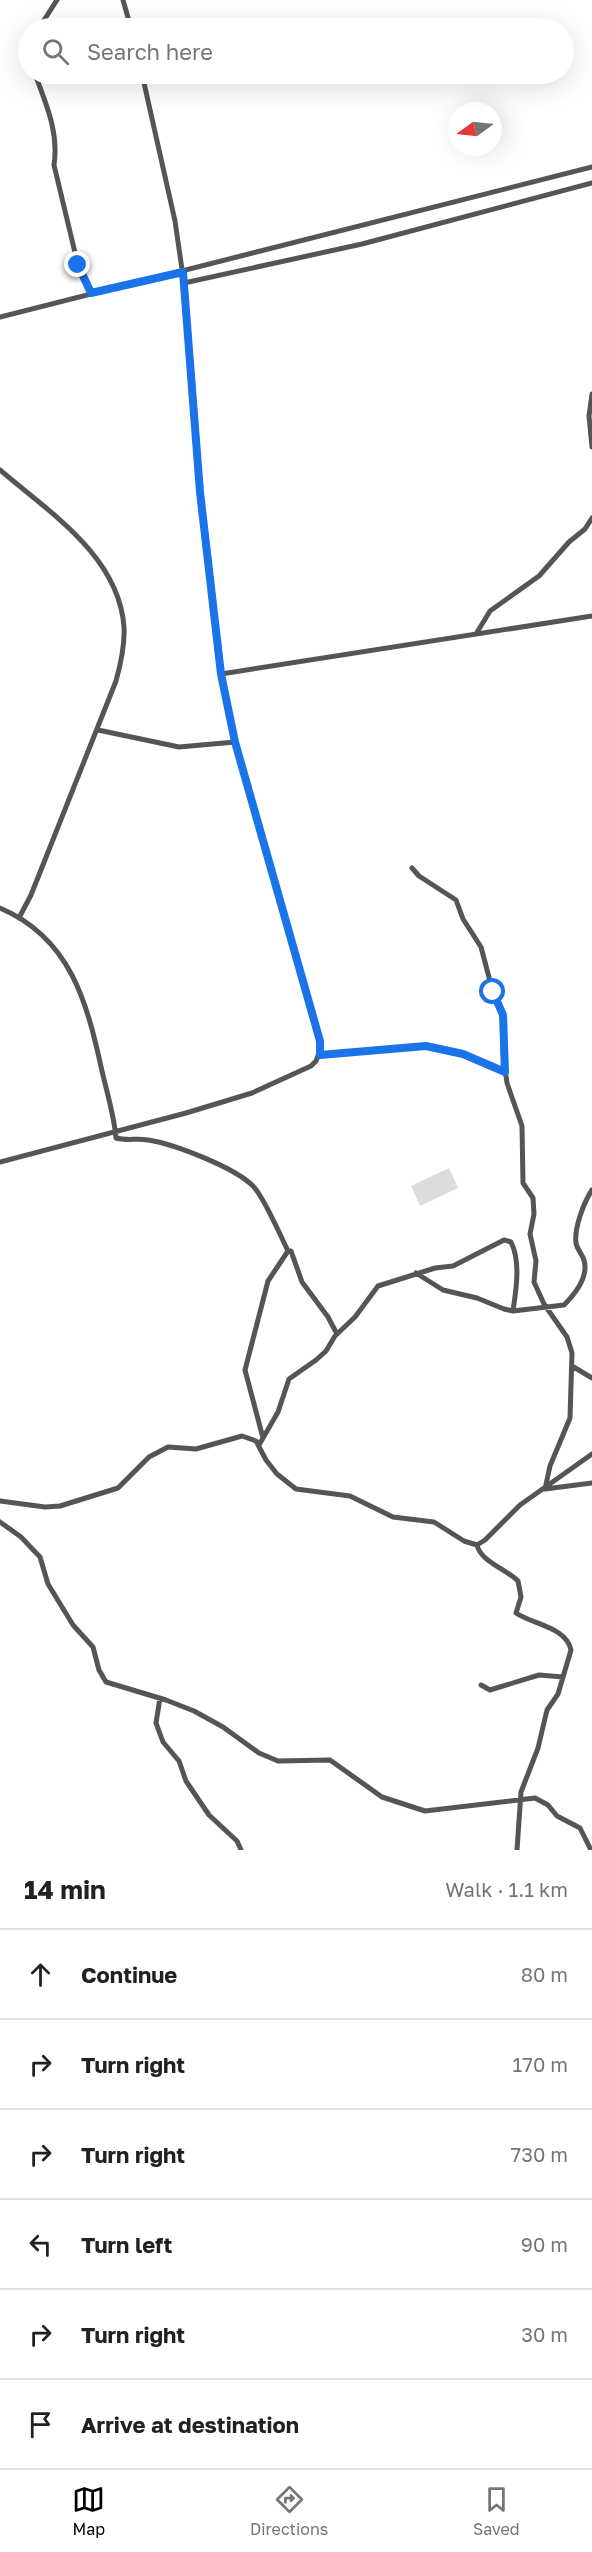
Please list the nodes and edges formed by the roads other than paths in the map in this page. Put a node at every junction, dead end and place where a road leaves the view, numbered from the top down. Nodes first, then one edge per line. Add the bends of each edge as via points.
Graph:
1 (57, 0) edge
2 (123, 0) edge
3 (45, 18) edge
4 (128, 18) edge
5 (39, 84) edge
6 (144, 84) edge
7 (592, 167) edge
8 (592, 183) edge
9 (183, 272) junction
10 (184, 283) junction
11 (91, 293) junction
12 (0, 317) edge
13 (592, 394) edge
14 (592, 447) edge
15 (0, 470) edge
16 (592, 518) edge
17 (592, 616) edge
18 (476, 634) junction
19 (221, 674) junction
20 (98, 730) junction
21 (235, 742) junction
22 (412, 868) dead end
23 (0, 908) edge
24 (19, 918) junction
25 (320, 1055) junction
26 (505, 1072) junction
27 (115, 1131) junction
28 (0, 1162) edge
29 (592, 1190) edge
30 (288, 1251) junction
31 (416, 1273) junction
32 (547, 1308) junction
33 (513, 1311) junction
34 (337, 1334) junction
35 (572, 1366) junction
36 (592, 1378) edge
37 (263, 1438) junction
38 (259, 1445) junction
39 (592, 1454) edge
40 (592, 1483) edge
41 (545, 1489) junction
42 (0, 1501) edge
43 (0, 1522) edge
44 (477, 1545) junction
45 (563, 1677) junction
46 (481, 1685) dead end
47 (160, 1698) junction
48 (520, 1799) junction
49 (241, 1850) edge
50 (517, 1850) edge
51 (591, 1850) edge

1 - 3 street
2 - 4 street
5 - 11 street via 53,123 54,165 78,265
6 - 9 street
7 - 9 street
8 - 10 street via 362,244
9 - 10 street
9 - 11 street
10 - 19 street via 200,492
11 - 12 street
13 - 14 street
15 - 20 street via 99,560 120,603 124,627 122,657
16 - 18 street via 539,576 490,611
17 - 18 street
18 - 19 street
19 - 21 street
20 - 21 street via 179,747
20 - 24 street
21 - 25 street via 320,1041
22 - 26 street via 455,899 481,947 503,1015
23 - 24 street
24 - 27 street via 55,950 81,990
25 - 26 street via 426,1046 463,1054
25 - 27 street via 311,1066 252,1093
26 - 32 street via 522,1126 523,1183 533,1197 530,1234 537,1261 534,1282
27 - 28 street
27 - 30 street via 116,1138 126,1141 146,1139 184,1148 244,1179 255,1187
29 - 32 street via 576,1240 585,1269 582,1280 564,1305
30 - 34 street via 302,1282
30 - 37 street via 268,1281 245,1370
31 - 33 street via 443,1290
31 - 33 street via 453,1266 499,1240 508,1241 513,1245 516,1266
31 - 34 street via 378,1286
32 - 33 street
32 - 35 street via 567,1337
34 - 37 street via 316,1360 289,1379 278,1412
35 - 36 street
35 - 41 street via 570,1418
37 - 38 street
38 - 42 street via 243,1436 196,1449 168,1448 149,1457 118,1488 60,1506
38 - 44 street via 277,1474 296,1489 341,1494 393,1516 434,1522 464,1542
39 - 41 street
40 - 41 street
41 - 44 street via 520,1505
43 - 47 street via 40,1557 61,1608 93,1647 102,1679
44 - 45 street via 492,1563 518,1581 521,1597 516,1613 551,1629 570,1644 571,1656
45 - 46 street via 539,1675 490,1690
45 - 48 street via 547,1710
47 - 48 street via 214,1721 269,1758 282,1762 330,1760 382,1797 425,1811
47 - 49 street via 156,1723 163,1742 179,1761 186,1781 209,1815 237,1841
48 - 50 street
48 - 51 street via 545,1802 557,1816 577,1825

